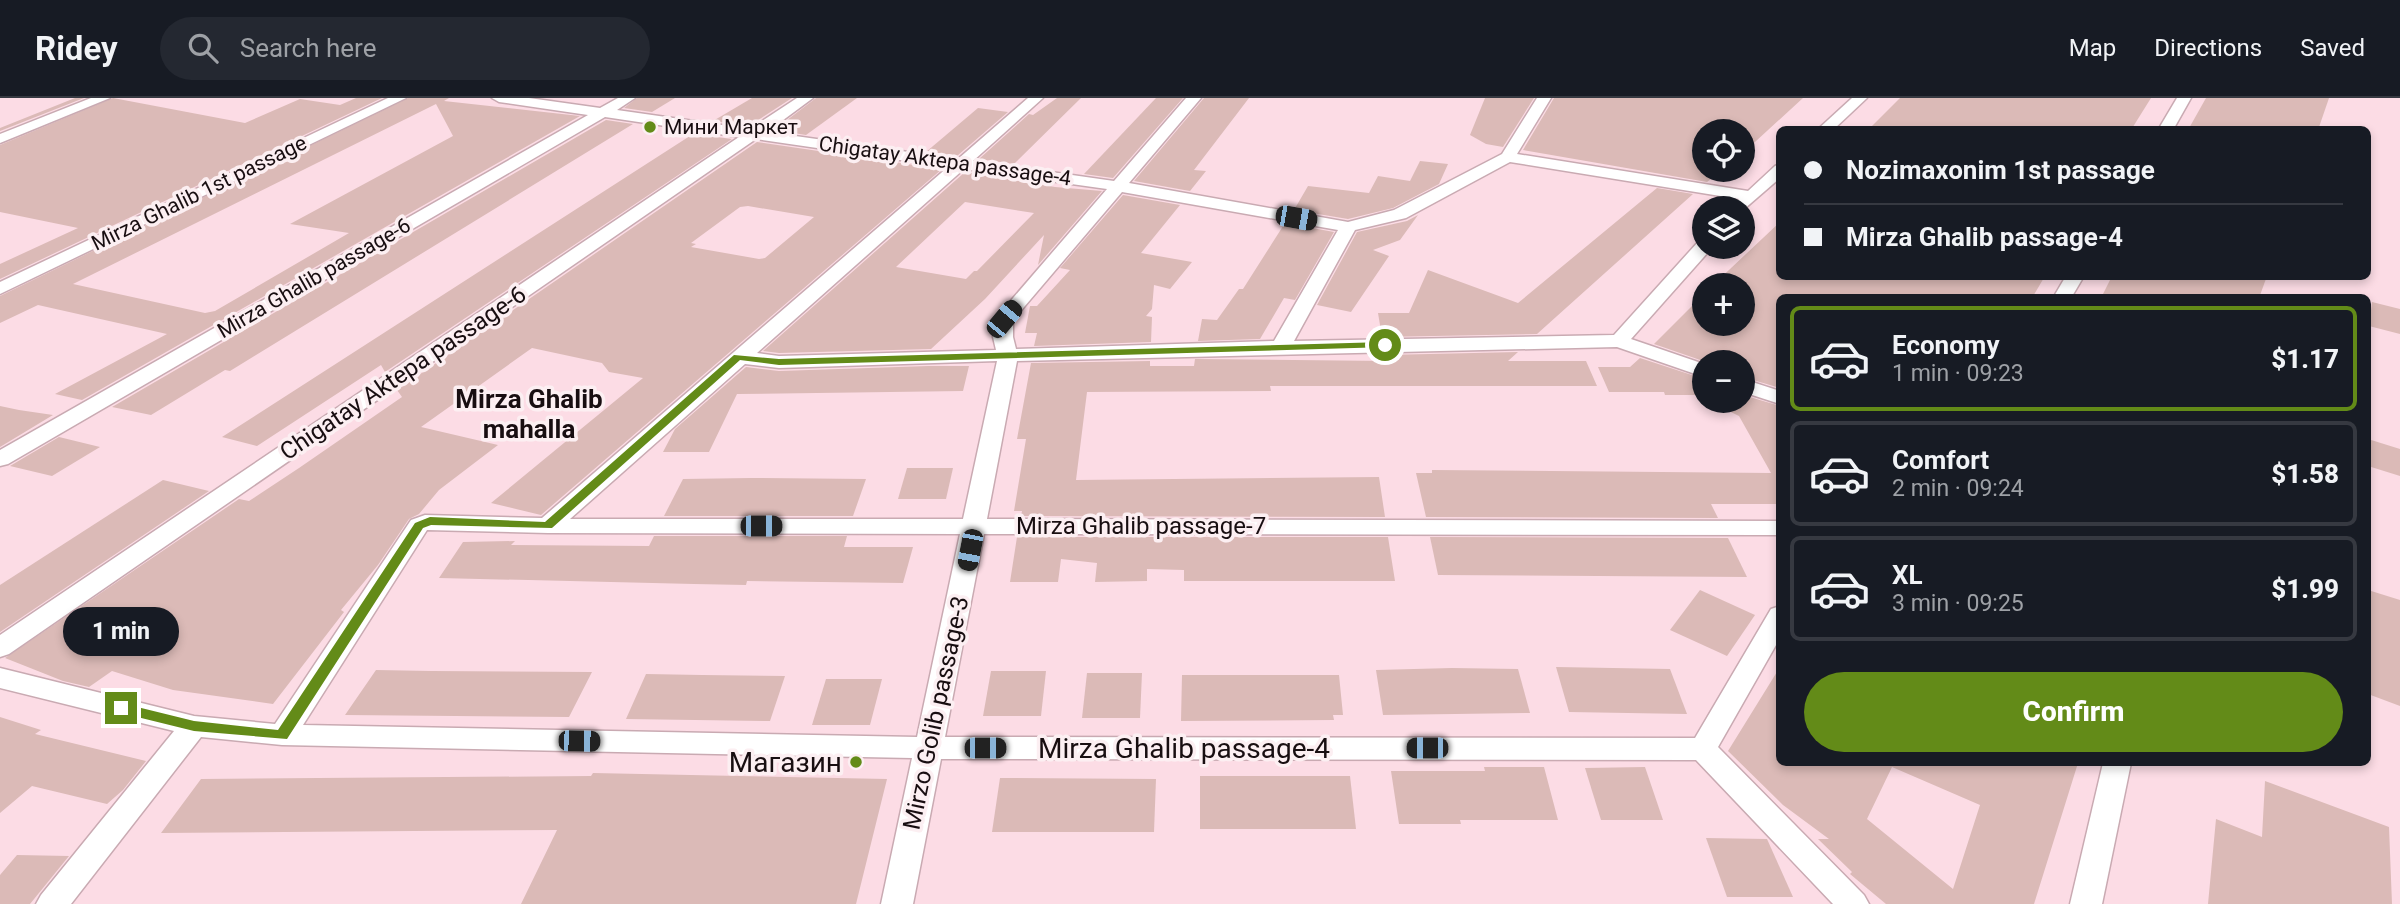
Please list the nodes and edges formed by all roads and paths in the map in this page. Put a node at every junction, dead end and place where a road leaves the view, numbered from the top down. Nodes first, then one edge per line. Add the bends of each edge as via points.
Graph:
1 (103, 98) edge
2 (399, 98) edge
3 (499, 98) edge
4 (628, 98) edge
5 (806, 98) edge
6 (1036, 98) edge
7 (1194, 98) edge
8 (1544, 98) edge
9 (1860, 98) edge
10 (2184, 98) edge
11 (603, 112) junction
12 (1828, 126) edge
13 (2167, 126) edge
14 (754, 134) junction
15 (0, 139) edge
16 (1508, 157) junction
17 (961, 164) junction
18 (1776, 173) edge
19 (1117, 186) junction
20 (1776, 195) edge
21 (1737, 196) edge
22 (1751, 196) edge
23 (1755, 197) edge
24 (1348, 227) junction
25 (1692, 259) edge
26 (0, 289) edge
27 (1619, 341) junction
28 (1281, 347) junction
29 (1008, 356) junction
30 (738, 357) junction
31 (1692, 367) edge
32 (1755, 389) edge
33 (1776, 397) edge
34 (0, 459) edge
35 (974, 525) junction
36 (548, 526) junction
37 (1776, 528) edge
38 (1776, 622) edge
39 (0, 648) edge
40 (0, 678) edge
41 (194, 726) junction
42 (282, 736) junction
43 (930, 748) junction
44 (1703, 749) junction
45 (2116, 766) edge
46 (52, 904) edge
47 (897, 904) edge
48 (1853, 904) edge
49 (2086, 904) edge

1 - 15 street
2 - 26 street, Mirza Ghalib 1st passage
3 - 11 street, Chigatay Aktepa passage-4
4 - 11 street, Mirza Ghalib passage-6
5 - 14 street, Chigatay Aktepa passage-6
6 - 17 street
7 - 19 street, Mirzo Golib passage-3
8 - 16 street
9 - 12 street
10 - 13 street
11 - 14 street, Chigatay Aktepa passage-4
11 - 34 street, Mirza Ghalib passage-6
14 - 17 street, Chigatay Aktepa passage-4
14 - 39 street, Chigatay Aktepa passage-6
16 - 21 street
16 - 24 street via 1400,214
17 - 19 street, Chigatay Aktepa passage-4
17 - 30 street
18 - 22 street
19 - 24 street, Chigatay Aktepa passage-4
19 - 29 street, Mirzo Golib passage-3 via 1004,319
20 - 23 street
24 - 28 street
25 - 27 street
27 - 28 street
27 - 31 street
28 - 29 street
29 - 30 street via 779,362
29 - 35 street, Mirzo Golib passage-3
30 - 36 street
32 - 33 street
35 - 36 street, Mirza Ghalib passage-7
35 - 37 street, Mirza Ghalib passage-7
35 - 43 street, Mirzo Golib passage-3
36 - 42 street, Mirza Ghalib passage-7 via 430,521 419,525
38 - 44 street
40 - 41 street, Mirza Ghalib passage-4
41 - 42 street, Mirza Ghalib passage-4
41 - 46 street
42 - 43 street, Mirza Ghalib passage-4
43 - 44 street, Mirza Ghalib passage-4
43 - 47 street, Mirzo Golib passage-3
44 - 48 street
45 - 49 street

